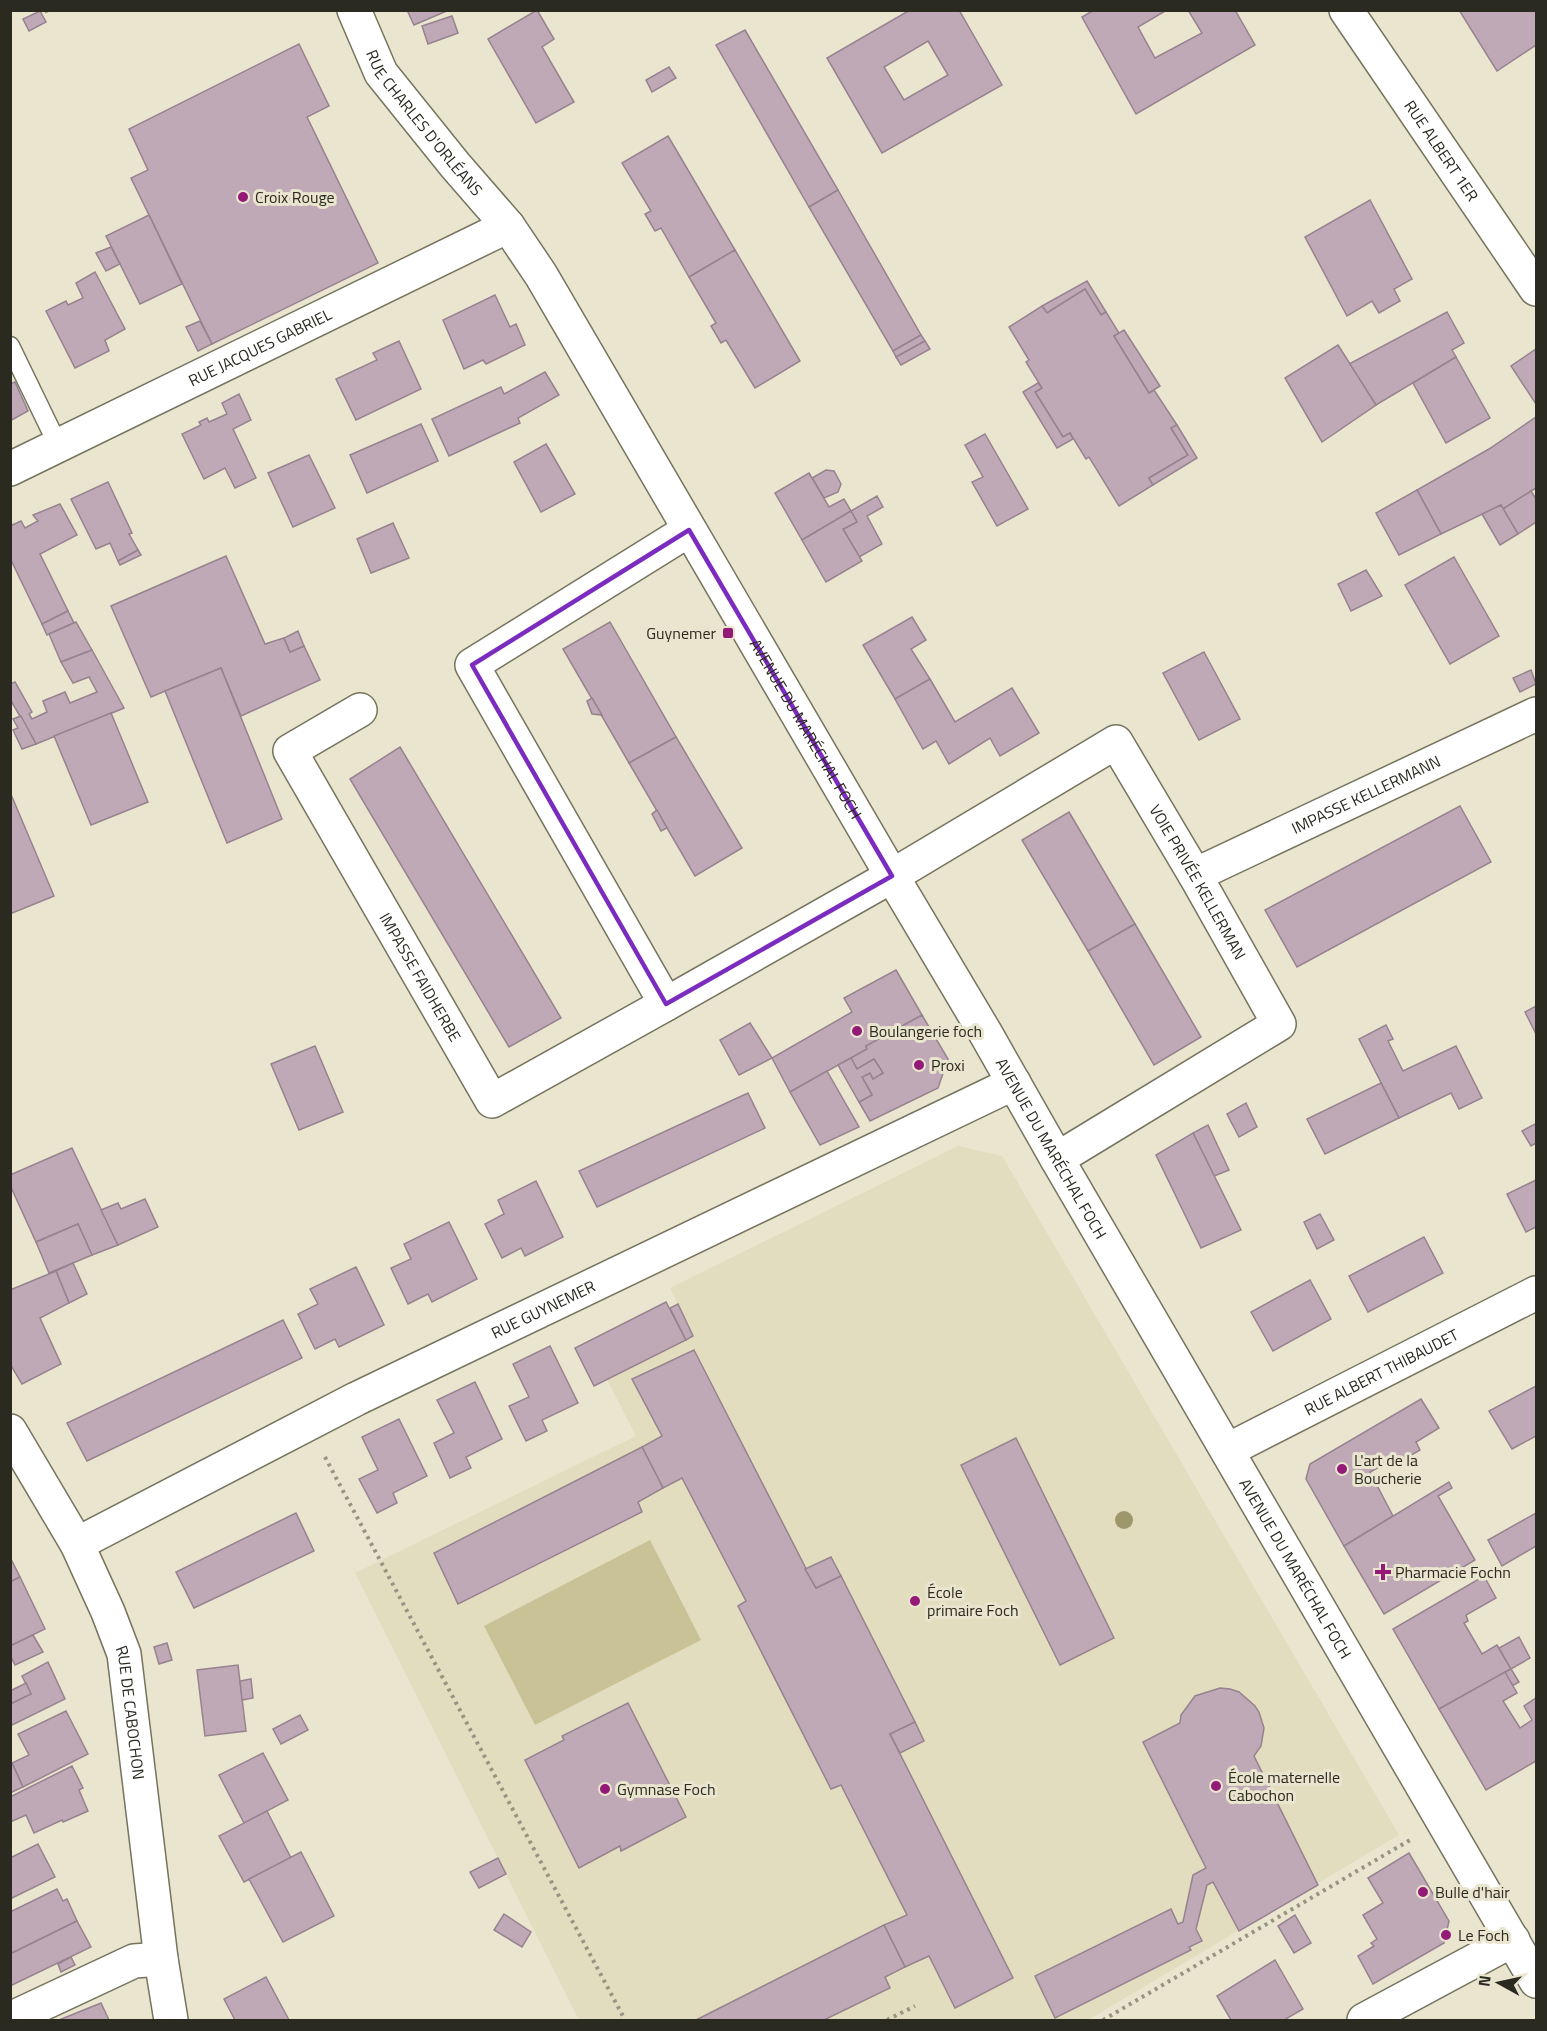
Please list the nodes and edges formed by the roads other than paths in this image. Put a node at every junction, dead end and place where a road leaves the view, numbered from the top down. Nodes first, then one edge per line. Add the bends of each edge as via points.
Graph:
1 (354, 10) edge
2 (1346, 10) edge
3 (508, 226) junction
4 (1536, 290) edge
5 (10, 346) edge
6 (58, 445) junction
7 (10, 469) edge
8 (689, 530) junction
9 (360, 710) dead end
10 (1536, 714) edge
11 (892, 876) junction
12 (1196, 876) junction
13 (666, 1004) junction
14 (1014, 1083) junction
15 (1057, 1159) junction
16 (1536, 1293) edge
17 (10, 1431) edge
18 (1228, 1450) junction
19 (77, 1544) junction
20 (1513, 1940) junction
21 (161, 1959) junction
22 (1536, 1981) edge
23 (10, 2019) edge
24 (171, 2020) edge
25 (1364, 2020) edge

1 - 3 street, RUE CHARLES D'ORLÉANS via 381,73
2 - 4 street, RUE ALBERT 1ER
3 - 6 street, RUE JACQUES GABRIEL
3 - 8 street, AVENUE DU MARÉCHAL FOCH via 541,275
5 - 6 lane
6 - 7 street, RUE JACQUES GABRIEL
8 - 11 street, AVENUE DU MARÉCHAL FOCH
8 - 13 street via 472,665
9 - 13 street, IMPASSE FAIDHERBE via 290,751 492,1101
10 - 12 street, IMPASSE KELLERMANN
11 - 12 street, VOIE PRIVÉE KELLERMAN via 1116,742
11 - 13 street, IMPASSE FAIDHERBE
11 - 14 street, AVENUE DU MARÉCHAL FOCH
12 - 15 street, VOIE PRIVÉE KELLERMAN via 1279,1024
14 - 15 street, AVENUE DU MARÉCHAL FOCH
14 - 19 street, RUE GUYNEMER via 367,1394
15 - 18 street, AVENUE DU MARÉCHAL FOCH
16 - 18 street, RUE ALBERT THIBAUDET
17 - 19 street, RUE DE CABOCHON
18 - 20 street, AVENUE DU MARÉCHAL FOCH
19 - 21 street, RUE DE CABOCHON via 124,1654
20 - 22 street, AVENUE DU MARÉCHAL FOCH
20 - 25 street
21 - 23 street via 134,1961
21 - 24 street, RUE DE CABOCHON

